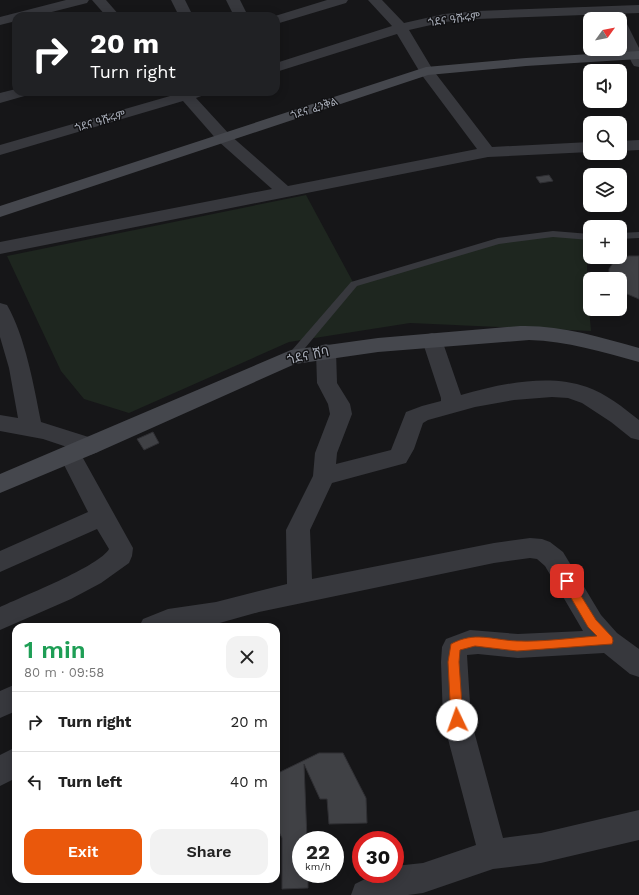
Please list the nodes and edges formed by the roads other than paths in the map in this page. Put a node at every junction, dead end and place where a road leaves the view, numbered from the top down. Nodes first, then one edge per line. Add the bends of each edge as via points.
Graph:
1 (82, 0) edge
2 (98, 0) edge
3 (178, 0) edge
4 (233, 0) edge
5 (340, 0) edge
6 (375, 0) edge
7 (639, 9) edge
8 (613, 10) edge
9 (36, 12) edge
10 (109, 12) edge
11 (184, 12) edge
12 (240, 12) edge
13 (12, 18) edge
14 (280, 19) edge
15 (0, 21) edge
16 (401, 28) junction
17 (627, 37) edge
18 (638, 57) edge
19 (280, 67) edge
20 (426, 71) junction
21 (12, 95) edge
22 (179, 96) edge
23 (191, 96) edge
24 (0, 98) edge
25 (224, 138) junction
26 (639, 145) edge
27 (627, 146) edge
28 (583, 147) edge
29 (0, 150) edge
30 (488, 152) junction
31 (286, 193) junction
32 (0, 212) edge
33 (639, 235) edge
34 (583, 236) edge
35 (627, 236) edge
36 (0, 248) edge
37 (0, 310) edge
38 (432, 340) junction
39 (326, 350) junction
40 (639, 355) edge
41 (291, 357) junction
42 (451, 405) junction
43 (0, 424) edge
44 (31, 429) junction
45 (639, 432) edge
46 (90, 446) junction
47 (70, 455) junction
48 (324, 476) junction
49 (0, 484) edge
50 (102, 516) junction
51 (0, 562) edge
52 (300, 593) junction
53 (0, 619) edge
54 (215, 620) edge
55 (161, 623) edge
56 (608, 641) junction
57 (639, 665) edge
58 (12, 699) edge
59 (0, 706) edge
60 (12, 764) edge
61 (0, 772) edge
62 (639, 825) edge
63 (493, 854) junction
64 (366, 895) edge

1 - 9 street
2 - 10 street
3 - 11 street
4 - 12 street
5 - 14 street
6 - 16 street
7 - 8 street, ጎደና ዓሹሩም
8 - 16 street, ጎደና ዓሹሩም via 462,16
13 - 15 street
16 - 19 street, ጎደና ዓሹሩም
16 - 20 street
17 - 18 street
18 - 20 street, ጎደና ፈንቅል via 526,62
20 - 25 street, ጎደና ፈንቅል
20 - 30 street
21 - 24 street
22 - 29 street, ጎደና ዓሹሩም
23 - 25 street
25 - 31 street
25 - 32 street, ጎደና ፈንቅል
26 - 27 street
28 - 30 street
30 - 31 street
31 - 36 street
33 - 35 lane
34 - 41 lane via 553,234 498,241 354,284
37 - 44 street via 10,333
38 - 39 street, ጎደና ሸባ
38 - 40 street, ጎደና ሸባ via 538,333 578,338
38 - 42 street via 452,398
39 - 41 street, ጎደና ሸባ
39 - 48 street via 327,383 339,404 341,414 326,453
41 - 46 street, ጎደና ሸባ
42 - 45 street via 514,392 564,389 582,393 628,422
42 - 48 street via 414,418 398,457
43 - 44 street
44 - 46 street
46 - 47 street, ጎደና ሸባ
47 - 49 street, ጎደና ሸባ
47 - 50 street
48 - 52 street via 298,530
50 - 51 street
50 - 53 street via 121,548 120,556 113,563 80,581
52 - 54 street via 259,601
52 - 56 street via 494,553 530,548 542,550 554,559 592,623
54 - 55 street via 168,620
56 - 57 street
56 - 63 street via 517,646 475,641 455,647 457,720
58 - 59 street
60 - 61 street
62 - 63 street via 541,848
63 - 64 street via 423,878 391,882

